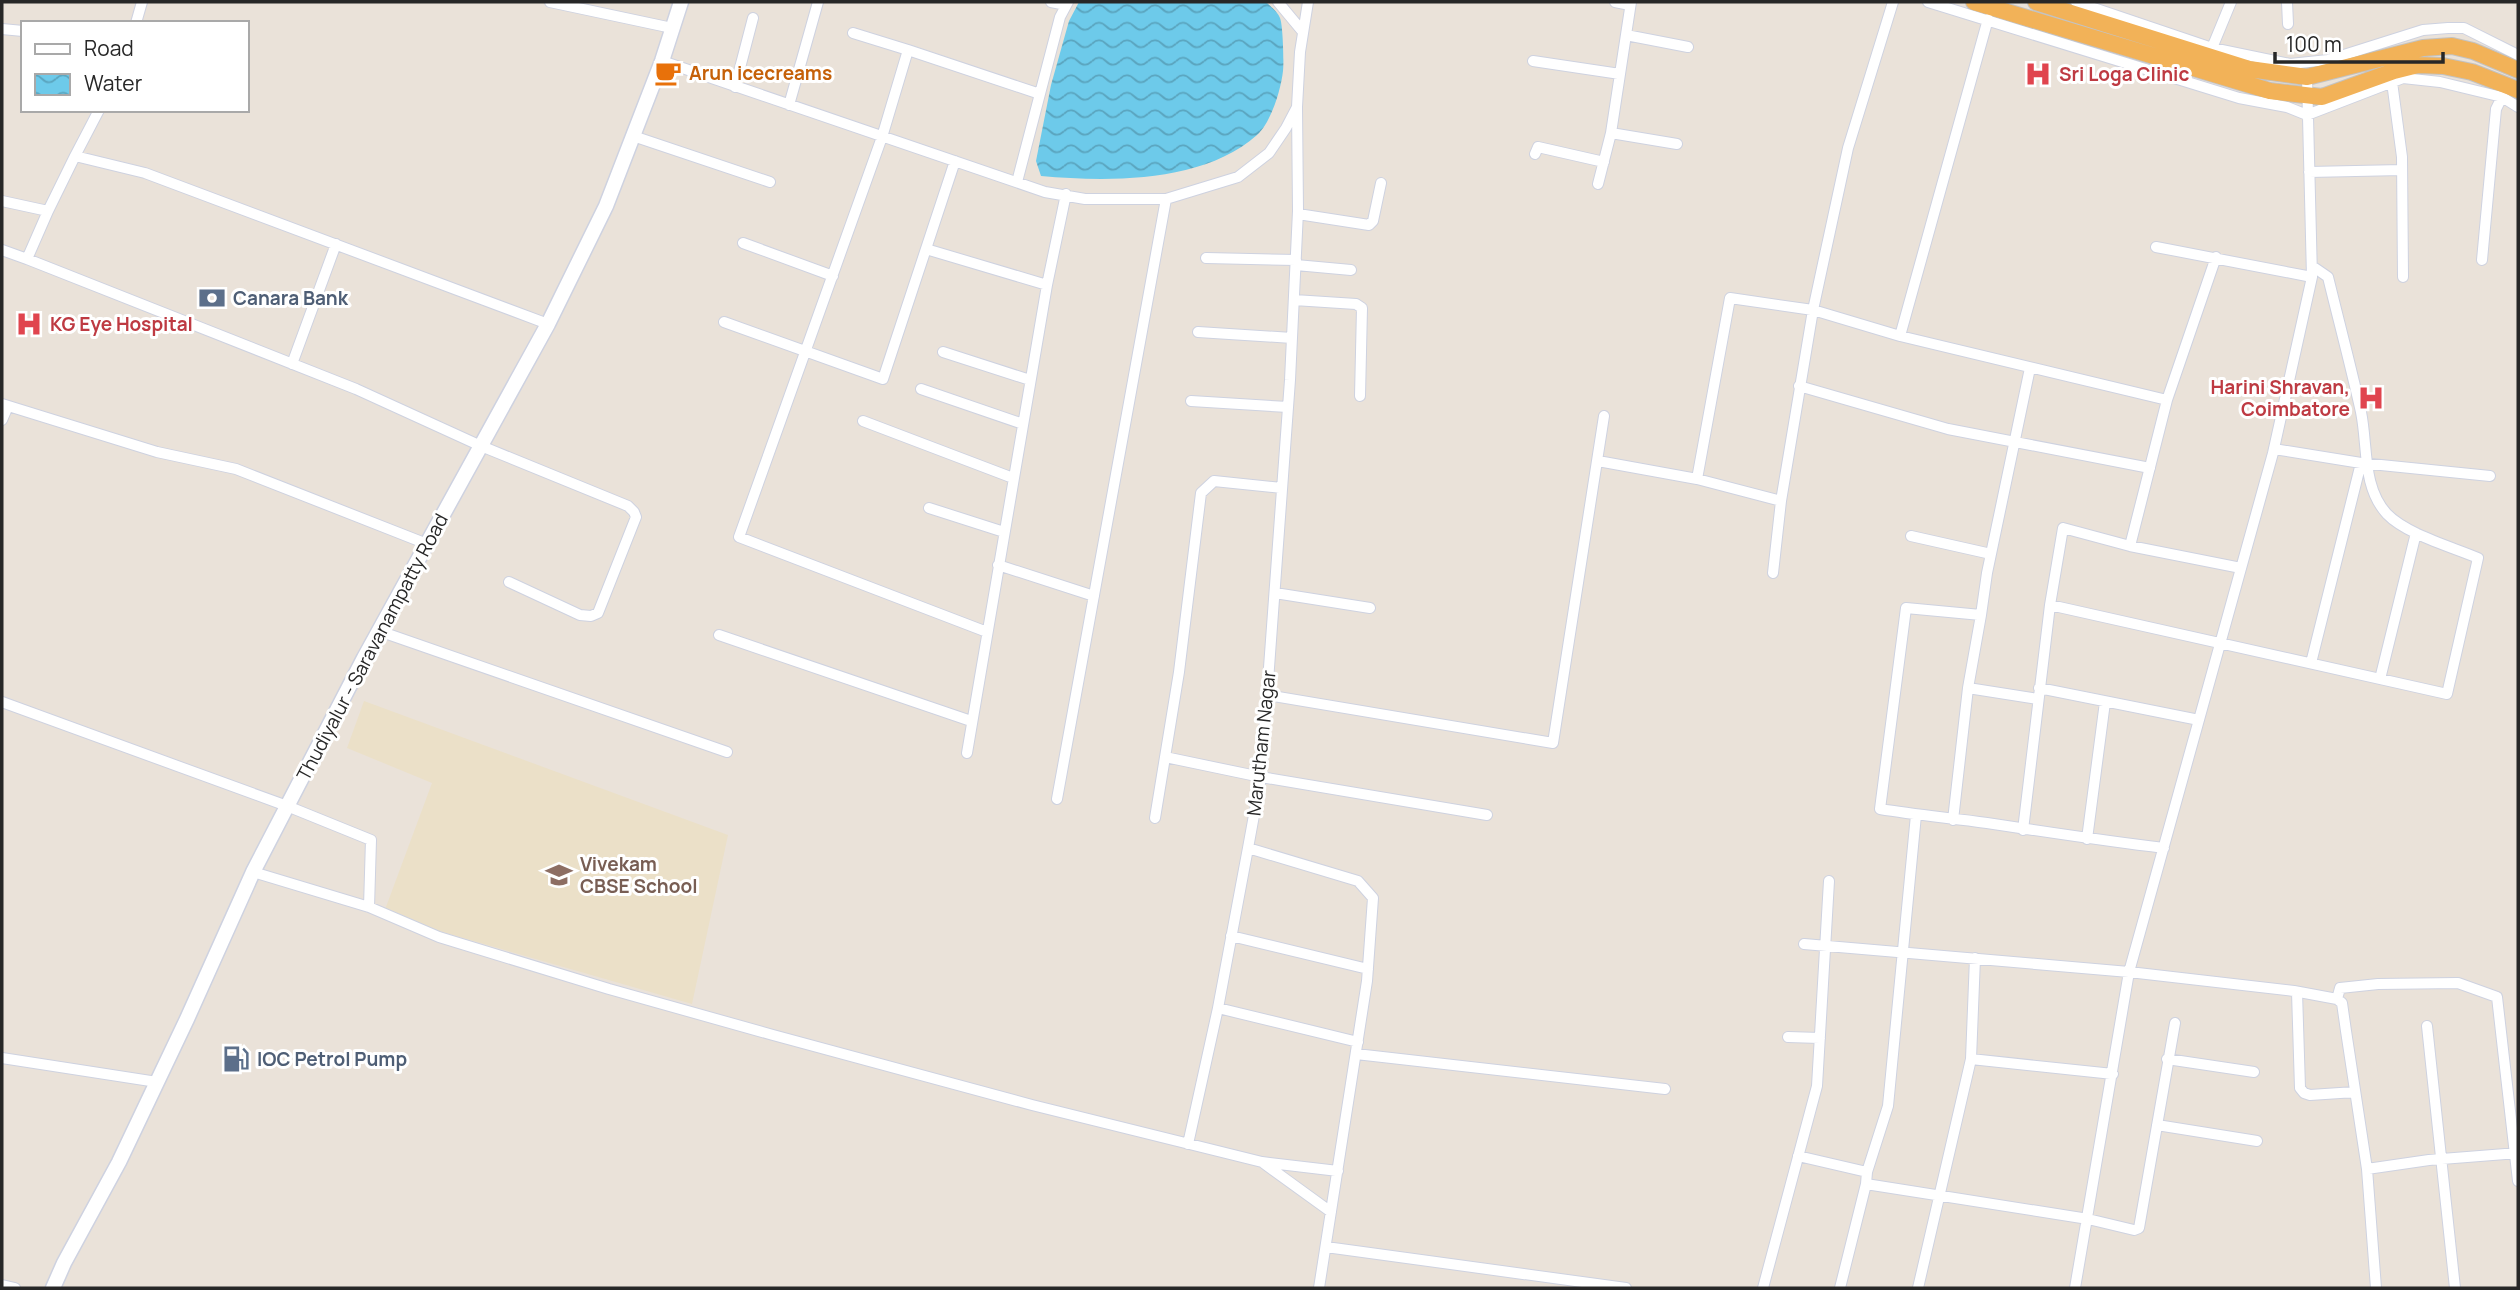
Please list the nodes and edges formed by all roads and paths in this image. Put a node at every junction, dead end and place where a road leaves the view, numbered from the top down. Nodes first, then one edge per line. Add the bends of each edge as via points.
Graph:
1 (142, 2) edge
2 (550, 2) edge
3 (681, 2) edge
4 (818, 2) edge
5 (1051, 2) edge
6 (1278, 2) edge
7 (1308, 2) edge
8 (1615, 2) edge
9 (1893, 2) edge
10 (1928, 2) edge
11 (1973, 2) edge
12 (2036, 2) edge
13 (2077, 2) edge
14 (2231, 2) edge
15 (2287, 2) edge
16 (1631, 3) edge
17 (1067, 4) edge
18 (753, 18) dead end
19 (1988, 19) junction
20 (137, 21) edge
21 (2288, 24) dead end
22 (672, 28) junction
23 (2, 29) edge
24 (21, 31) edge
25 (1303, 32) junction
26 (853, 33) dead end
27 (1626, 35) junction
28 (1688, 47) dead end
29 (2212, 48) junction
30 (908, 50) junction
31 (2518, 55) edge
32 (662, 61) junction
33 (1533, 61) dead end
34 (2518, 70) edge
35 (1620, 74) junction
36 (2307, 77) junction
37 (2392, 82) junction
38 (735, 87) junction
39 (2518, 90) edge
40 (1040, 94) junction
41 (2308, 97) junction
42 (2502, 97) junction
43 (789, 105) junction
44 (1297, 107) junction
45 (2518, 107) edge
46 (98, 112) edge
47 (2307, 115) junction
48 (1611, 133) junction
49 (633, 136) junction
50 (882, 137) junction
51 (1678, 144) dead end
52 (1535, 154) dead end
53 (75, 156) junction
54 (955, 161) junction
55 (1604, 162) junction
56 (2402, 170) junction
57 (2309, 172) junction
58 (770, 182) dead end
59 (1017, 182) junction
60 (1381, 183) dead end
61 (1598, 184) dead end
62 (1066, 194) junction
63 (1166, 199) junction
64 (2, 201) edge
65 (48, 211) junction
66 (1298, 214) junction
67 (743, 243) dead end
68 (336, 244) junction
69 (2156, 247) dead end
70 (926, 249) junction
71 (2, 250) edge
72 (2216, 257) junction
73 (1206, 258) dead end
74 (27, 259) junction
75 (2482, 260) dead end
76 (1296, 263) junction
77 (2312, 266) junction
78 (1351, 270) dead end
79 (832, 276) junction
80 (2312, 277) junction
81 (2403, 277) dead end
82 (1047, 285) junction
83 (1294, 300) junction
84 (1813, 310) junction
85 (724, 321) dead end
86 (548, 324) junction
87 (1198, 332) dead end
88 (1900, 336) junction
89 (1292, 338) junction
90 (806, 350) junction
91 (943, 352) dead end
92 (292, 364) junction
93 (2030, 368) junction
94 (1030, 380) junction
95 (1799, 386) junction
96 (921, 389) dead end
97 (1360, 396) dead end
98 (2167, 400) junction
99 (1191, 401) dead end
100 (5, 405) edge
101 (1288, 407) junction
102 (1604, 415) dead end
103 (2, 420) edge
104 (863, 421) dead end
105 (1023, 424) junction
106 (2014, 443) junction
107 (481, 446) junction
108 (2274, 449) junction
109 (1598, 461) junction
110 (2364, 463) junction
111 (2150, 468) junction
112 (2490, 476) dead end
113 (1013, 478) junction
114 (1697, 479) junction
115 (1282, 488) junction
116 (1781, 501) junction
117 (929, 508) dead end
118 (1004, 532) junction
119 (2416, 533) junction
120 (1911, 536) dead end
121 (427, 544) junction
122 (2130, 546) junction
123 (1992, 554) junction
124 (999, 565) junction
125 (2241, 568) junction
126 (1773, 573) dead end
127 (509, 582) dead end
128 (1275, 593) junction
129 (1094, 596) junction
130 (2050, 605) junction
131 (1370, 608) dead end
132 (1982, 615) junction
133 (379, 631) junction
134 (987, 632) junction
135 (719, 635) dead end
136 (2220, 643) junction
137 (2311, 663) junction
138 (2380, 679) junction
139 (1968, 688) junction
140 (2039, 693) junction
141 (1267, 695) junction
142 (2, 702) edge
143 (2105, 702) junction
144 (2199, 720) junction
145 (971, 721) junction
146 (727, 752) dead end
147 (967, 753) dead end
148 (1165, 757) junction
149 (1261, 777) junction
150 (1057, 799) dead end
151 (287, 806) junction
152 (1487, 815) dead end
153 (1916, 815) junction
154 (1156, 818) dead end
155 (1953, 820) junction
156 (2023, 830) junction
157 (2087, 839) junction
158 (1248, 848) junction
159 (2164, 848) junction
160 (253, 872) junction
161 (1829, 881) dead end
162 (369, 907) junction
163 (1231, 936) junction
164 (1804, 944) dead end
165 (1824, 946) junction
166 (1903, 952) junction
167 (1975, 958) junction
168 (1368, 970) junction
169 (2130, 972) junction
170 (2297, 992) junction
171 (2337, 999) junction
172 (1218, 1008) junction
173 (2175, 1023) dead end
174 (2427, 1026) dead end
175 (1788, 1037) dead end
176 (1820, 1038) junction
177 (1358, 1042) junction
178 (1356, 1054) junction
179 (2, 1058) edge
180 (1971, 1059) junction
181 (2167, 1059) junction
182 (2254, 1072) dead end
183 (2113, 1074) junction
184 (157, 1082) junction
185 (1665, 1089) dead end
186 (2355, 1091) junction
187 (2157, 1125) junction
188 (2257, 1141) dead end
189 (1188, 1144) junction
190 (2516, 1153) edge
191 (1798, 1156) junction
192 (2443, 1159) junction
193 (1262, 1162) junction
194 (2367, 1169) junction
195 (1338, 1171) junction
196 (1867, 1172) junction
197 (2518, 1181) edge
198 (1866, 1184) junction
199 (1939, 1195) junction
200 (1331, 1212) junction
201 (2088, 1219) junction
202 (1326, 1247) junction
203 (2, 1285) edge
204 (15, 1288) edge
205 (54, 1288) edge
206 (1319, 1288) edge
207 (1626, 1288) edge
208 (1763, 1288) edge
209 (1840, 1288) edge
210 (1918, 1288) edge
211 (2075, 1288) edge
212 (2376, 1288) edge
213 (2455, 1288) edge

1 - 20 street
2 - 22 street
3 - 22 main road, Thudiyalur - Saravanampatty Road
4 - 43 street
5 - 17 street
6 - 25 street
7 - 25 street, Marutham Nagar
8 - 16 street
9 - 84 street via 1848,148
10 - 19 street
11 - 41 highway via 2270,91
12 - 36 highway via 2249,69
13 - 29 street
14 - 29 street
15 - 21 street
16 - 27 street
17 - 40 street
18 - 38 street
19 - 47 street
19 - 88 street
22 - 32 main road, Thudiyalur - Saravanampatty Road
23 - 24 street
25 - 44 street, Marutham Nagar
26 - 30 street
27 - 28 street
27 - 35 street
29 - 31 street via 2259,60 2310,63 2358,53 2423,30 2464,28
30 - 40 street
30 - 50 street
32 - 38 street
32 - 49 main road, Thudiyalur - Saravanampatty Road
33 - 35 street
34 - 36 highway via 2452,46 2423,48
35 - 48 street
36 - 41 street
37 - 42 street via 2403,78 2440,82
37 - 47 street
37 - 56 street
38 - 43 street
39 - 41 highway via 2472,72 2418,65 2322,97
40 - 59 street
41 - 47 street
42 - 45 street
42 - 75 street via 2496,109
43 - 50 street
44 - 63 street via 1269,153 1238,177
44 - 66 street, Marutham Nagar
46 - 53 street
47 - 57 street
48 - 51 street
48 - 55 street
49 - 58 street
49 - 86 main road, Thudiyalur - Saravanampatty Road via 606,206
50 - 54 street
50 - 79 street
52 - 55 street via 1538,147
53 - 65 street
53 - 68 street via 145,173
54 - 59 street
54 - 70 street
55 - 61 street
56 - 57 street
56 - 81 street
57 - 77 street
59 - 62 street
60 - 66 street via 1369,225
62 - 63 street via 1085,199
62 - 82 street
63 - 129 street
64 - 65 street
65 - 74 street
66 - 76 street, Marutham Nagar
67 - 79 street
68 - 86 street
68 - 92 street
69 - 72 street
70 - 82 street
70 - 90 street via 883,380
71 - 74 street
72 - 80 street
72 - 98 street
73 - 76 street
74 - 92 street
76 - 78 street
76 - 83 street, Marutham Nagar
77 - 80 street
77 - 110 street via 2328,277 2362,415
79 - 90 street
80 - 108 street
82 - 94 street
83 - 89 street, Marutham Nagar
83 - 97 street via 1362,308
84 - 88 street
84 - 95 street
84 - 114 street via 1730,298
85 - 90 street
86 - 107 main road, Thudiyalur - Saravanampatty Road
87 - 89 street
88 - 93 street
89 - 101 street, Marutham Nagar
90 - 134 street via 739,537
91 - 94 street
92 - 107 street
93 - 98 street
93 - 106 street
94 - 105 street
95 - 106 street
95 - 116 street
96 - 105 street
98 - 111 street
99 - 101 street
100 - 103 street
100 - 121 street via 157,452 236,468
101 - 115 street, Marutham Nagar
102 - 109 street
104 - 113 street
105 - 113 street
106 - 111 street
106 - 123 street
107 - 121 main road, Thudiyalur - Saravanampatty Road
107 - 127 street via 628,506 636,517 598,613 580,614
108 - 110 street
108 - 125 street
109 - 114 street
109 - 141 street via 1553,743
110 - 112 street
110 - 119 street via 2380,506
110 - 137 street
111 - 122 street
113 - 118 street
114 - 116 street
115 - 128 street, Marutham Nagar
115 - 148 street via 1214,481 1201,493
116 - 126 street
117 - 118 street
118 - 124 street
119 - 138 street
119 - 138 street via 2478,558 2447,694
120 - 123 street
121 - 133 main road, Thudiyalur - Saravanampatty Road
122 - 125 street
122 - 130 street via 2063,528
123 - 132 street
124 - 129 street
124 - 134 street
125 - 136 street
128 - 131 street
128 - 141 street, Marutham Nagar
129 - 150 street
130 - 136 street
130 - 140 street
132 - 139 street
132 - 153 street via 1906,608 1880,809
133 - 146 street
133 - 151 main road, Thudiyalur - Saravanampatty Road
134 - 145 street
135 - 145 street
136 - 137 street
136 - 144 street
137 - 138 street
139 - 140 street
139 - 155 street
140 - 143 street
140 - 156 street
141 - 149 street, Marutham Nagar
142 - 151 street
143 - 144 street
143 - 157 street
144 - 159 street
145 - 147 street
148 - 149 street
148 - 154 street
149 - 152 street
149 - 158 street, Marutham Nagar
151 - 160 main road, Thudiyalur - Saravanampatty Road
151 - 162 street via 371,840
153 - 155 street
153 - 166 street
155 - 156 street
156 - 157 street
157 - 159 street
158 - 163 street, Marutham Nagar
158 - 168 street via 1358,881 1373,898
159 - 169 street
160 - 162 street
160 - 184 main road, Thudiyalur - Saravanampatty Road
161 - 165 street
162 - 189 street via 439,937 608,989
163 - 168 street
163 - 172 street, Marutham Nagar
164 - 165 street
165 - 166 street
165 - 176 street
166 - 167 street
166 - 196 street via 1888,1106
167 - 169 street
167 - 180 street
168 - 177 street
169 - 170 street
169 - 183 street
170 - 171 street
170 - 186 street via 2300,1088 2311,1094
171 - 186 street via 2342,1003
171 - 190 street via 2340,988 2445,983 2497,997
172 - 177 street
172 - 189 street, Marutham Nagar
173 - 181 street
174 - 192 street
175 - 176 street
176 - 191 street via 1817,1086
177 - 178 street
178 - 185 street
178 - 195 street
179 - 184 street
180 - 183 street
180 - 199 street
181 - 182 street
181 - 187 street
183 - 201 street
184 - 205 main road, Thudiyalur - Saravanampatty Road
186 - 194 street
187 - 188 street
187 - 201 street via 2139,1228
189 - 193 street
190 - 192 street
190 - 197 street
191 - 196 street
191 - 208 street
192 - 194 street
192 - 213 street
193 - 195 street
193 - 200 street
194 - 212 street
195 - 200 street
196 - 198 street
198 - 199 street
198 - 209 street
199 - 201 street
199 - 210 street
200 - 202 street
201 - 211 street
202 - 206 street
202 - 207 street
203 - 204 street

